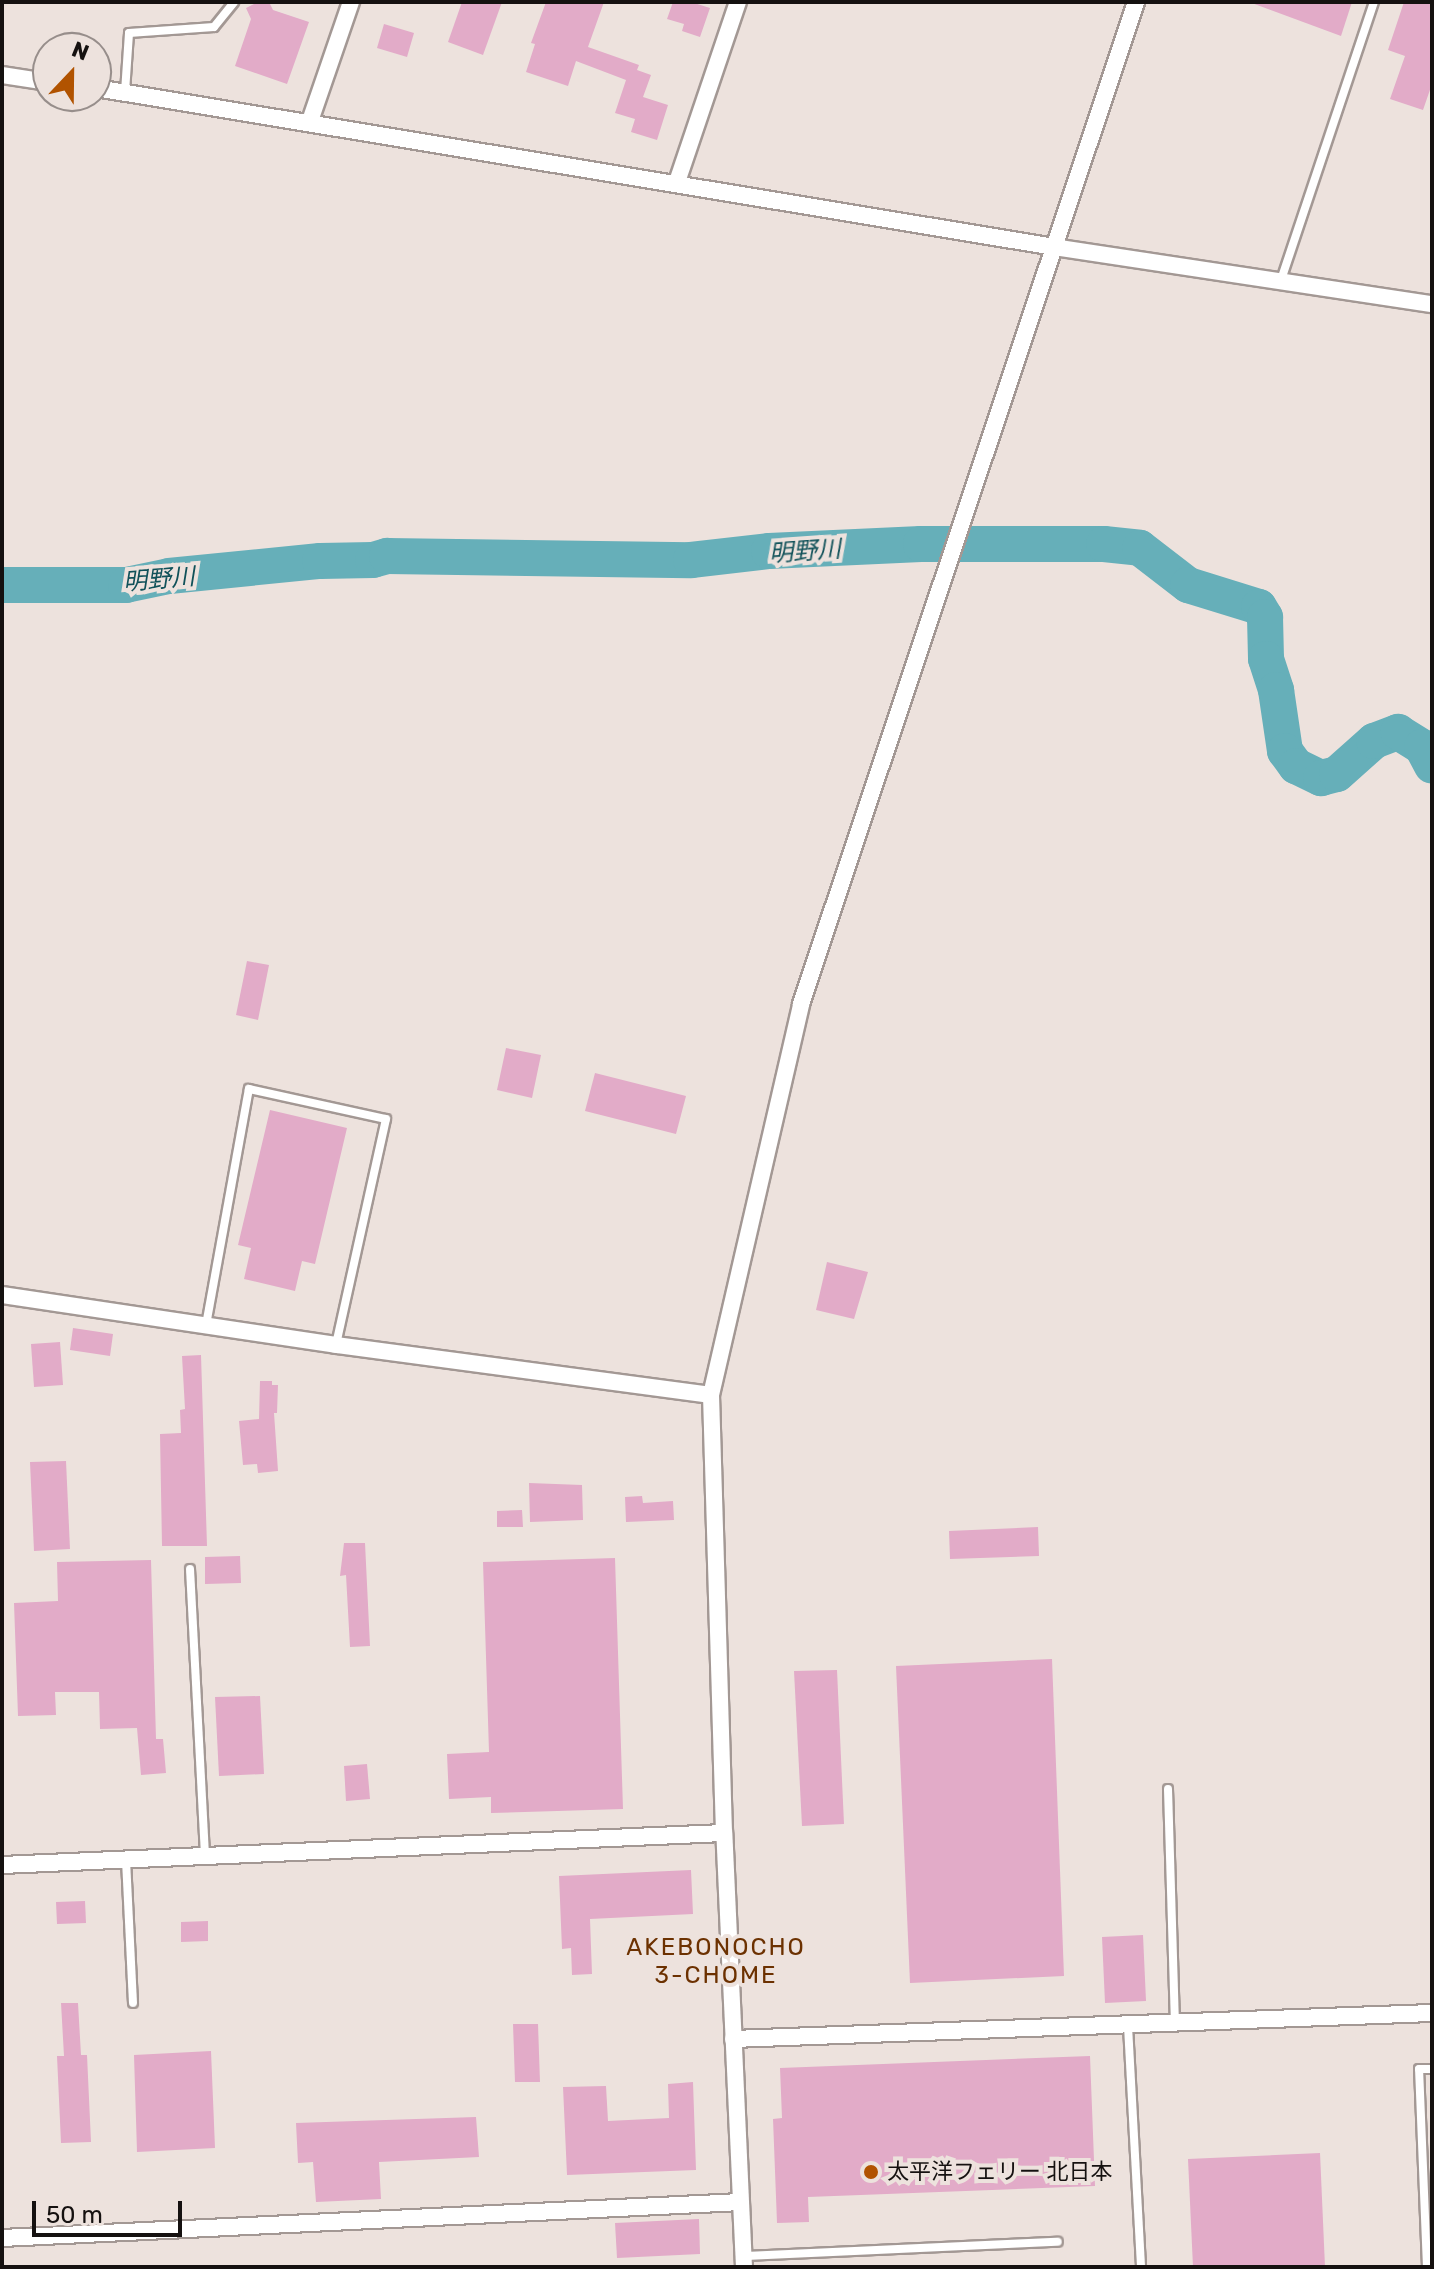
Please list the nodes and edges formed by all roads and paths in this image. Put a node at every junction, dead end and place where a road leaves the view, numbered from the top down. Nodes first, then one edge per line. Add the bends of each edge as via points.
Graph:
1 (234, 2) edge
2 (738, 2) edge
3 (1136, 2) edge
4 (1374, 2) edge
5 (348, 3) edge
6 (2, 75) edge
7 (32, 80) edge
8 (112, 90) edge
9 (125, 92) junction
10 (310, 121) junction
11 (677, 182) junction
12 (1054, 247) junction
13 (1280, 281) junction
14 (1432, 304) edge
15 (2, 1295) edge
16 (206, 1325) junction
17 (336, 1345) junction
18 (711, 1395) junction
19 (190, 1569) dead end
20 (1168, 1789) dead end
21 (724, 1833) junction
22 (205, 1857) junction
23 (126, 1860) junction
24 (2, 1865) edge
25 (133, 2003) dead end
26 (1432, 2013) edge
27 (1175, 2024) junction
28 (1128, 2026) junction
29 (733, 2039) junction
30 (1432, 2069) edge
31 (740, 2202) junction
32 (2, 2238) edge
33 (1058, 2242) dead end
34 (744, 2261) edge
35 (1141, 2267) edge
36 (1427, 2267) edge

1 - 9 lane via 214,27 129,33
2 - 11 street
3 - 12 street
4 - 13 lane
5 - 10 street
6 - 7 street
8 - 9 street
9 - 10 street
10 - 11 street
11 - 12 street
12 - 13 street
12 - 18 street via 801,1004
13 - 14 street
15 - 16 street
16 - 17 street
16 - 17 lane via 249,1089 386,1119
17 - 18 street
18 - 21 street
19 - 22 lane
20 - 27 lane
21 - 22 street
21 - 29 street
22 - 23 street
23 - 24 street
23 - 25 lane
26 - 27 street
27 - 28 street
28 - 29 street
28 - 35 lane
29 - 31 street
30 - 36 lane via 1419,2069
31 - 32 street
31 - 34 street
33 - 34 lane

